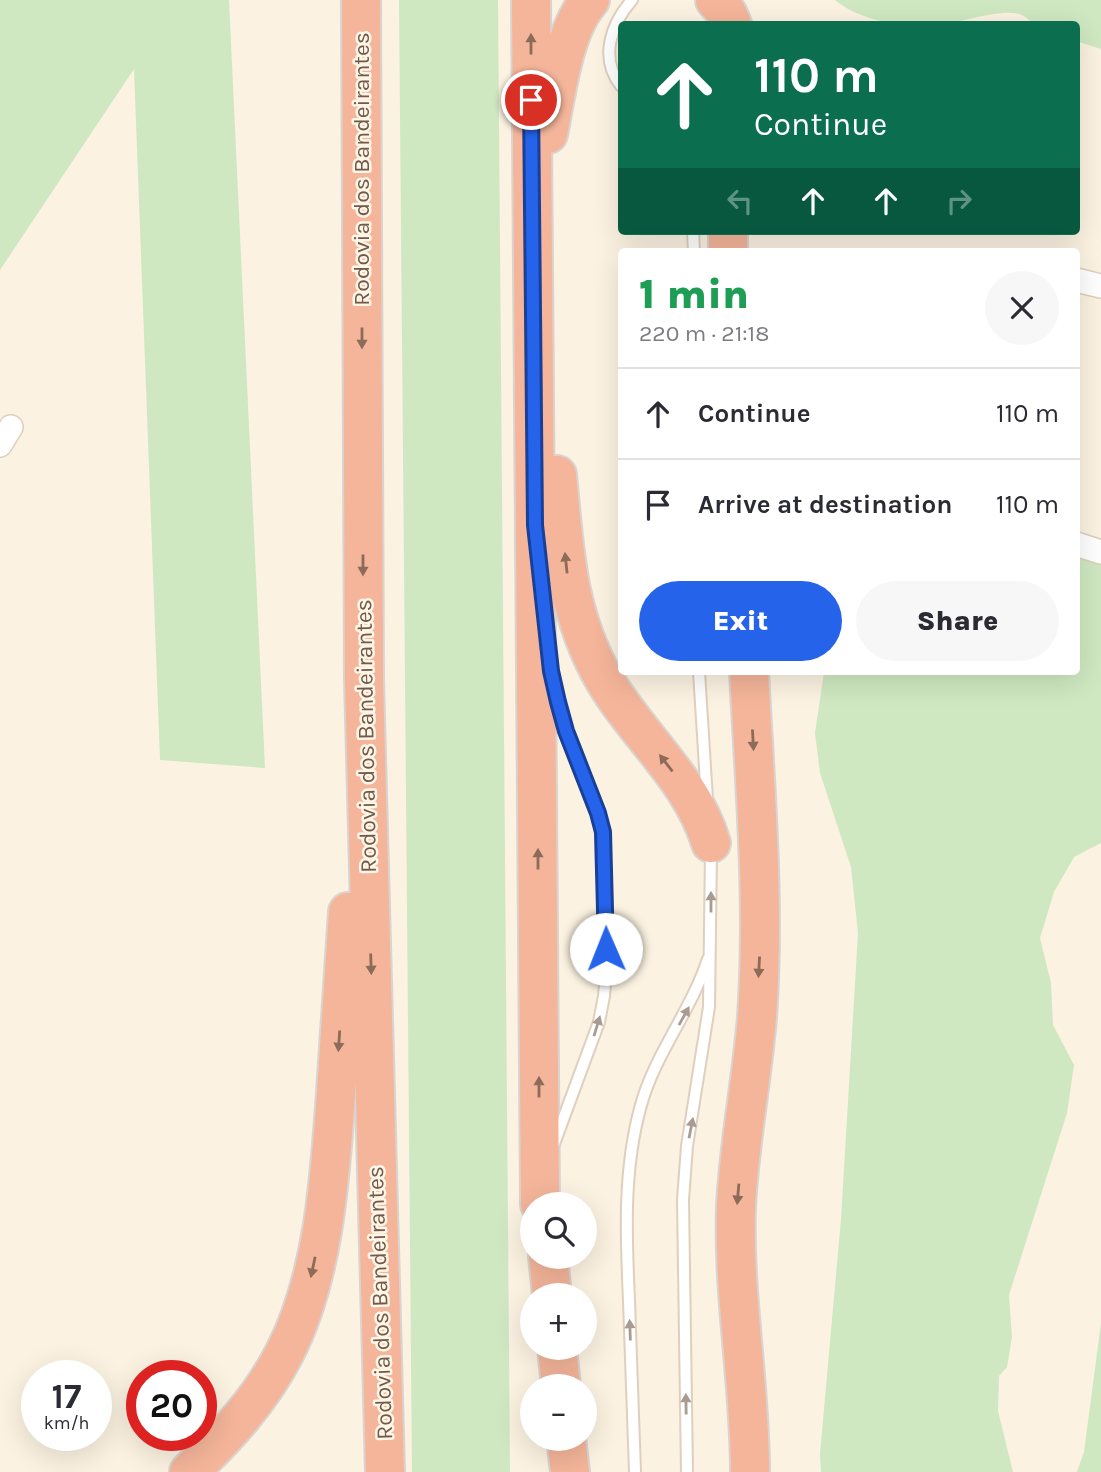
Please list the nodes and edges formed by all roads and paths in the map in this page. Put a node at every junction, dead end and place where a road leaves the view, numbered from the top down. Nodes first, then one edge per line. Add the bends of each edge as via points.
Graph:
1 (361, 0) edge
2 (531, 0) edge
3 (590, 0) edge
4 (632, 0) edge
5 (715, 0) edge
6 (618, 21) edge
7 (618, 21) edge
8 (731, 21) edge
9 (618, 80) edge
10 (532, 224) junction
11 (1080, 281) edge
12 (1101, 286) edge
13 (535, 525) junction
14 (1080, 545) edge
15 (1101, 552) edge
16 (548, 644) dead end
17 (551, 671) dead end
18 (699, 675) edge
19 (750, 675) edge
20 (364, 680) junction
21 (711, 843) junction
22 (711, 948) junction
23 (541, 1192) edge
24 (543, 1192) edge
25 (542, 1451) edge
26 (568, 1451) edge
27 (752, 1460) edge
28 (189, 1472) edge
29 (385, 1472) edge
30 (542, 1472) edge
31 (570, 1472) edge
32 (635, 1472) edge
33 (687, 1472) edge

1 -> 20 highway, Rodovia dos Bandeirantes
10 -> 2 highway
3 - 10 highway via 576,20 558,82
4 - 6 lane
5 - 8 highway
7 - 9 lane via 608,44
10 - 13 highway
21 -> 10 highway via 688,791 604,678 573,606
11 - 12 street
13 - 16 lane
23 -> 13 highway
14 - 15 street
24 -> 17 lane via 599,1022 606,972 603,832 566,731
18 - 21 lane
19 -> 27 highway via 760,953 736,1206 736,1267
20 -> 28 highway via 330,1177 314,1266 286,1351 257,1399
20 -> 29 highway, Rodovia dos Bandeirantes
22 -> 21 lane
32 -> 22 lane via 626,1213 633,1139 641,1102 689,1007
33 -> 22 lane via 682,1200 709,1007
25 - 30 highway
26 - 31 highway

